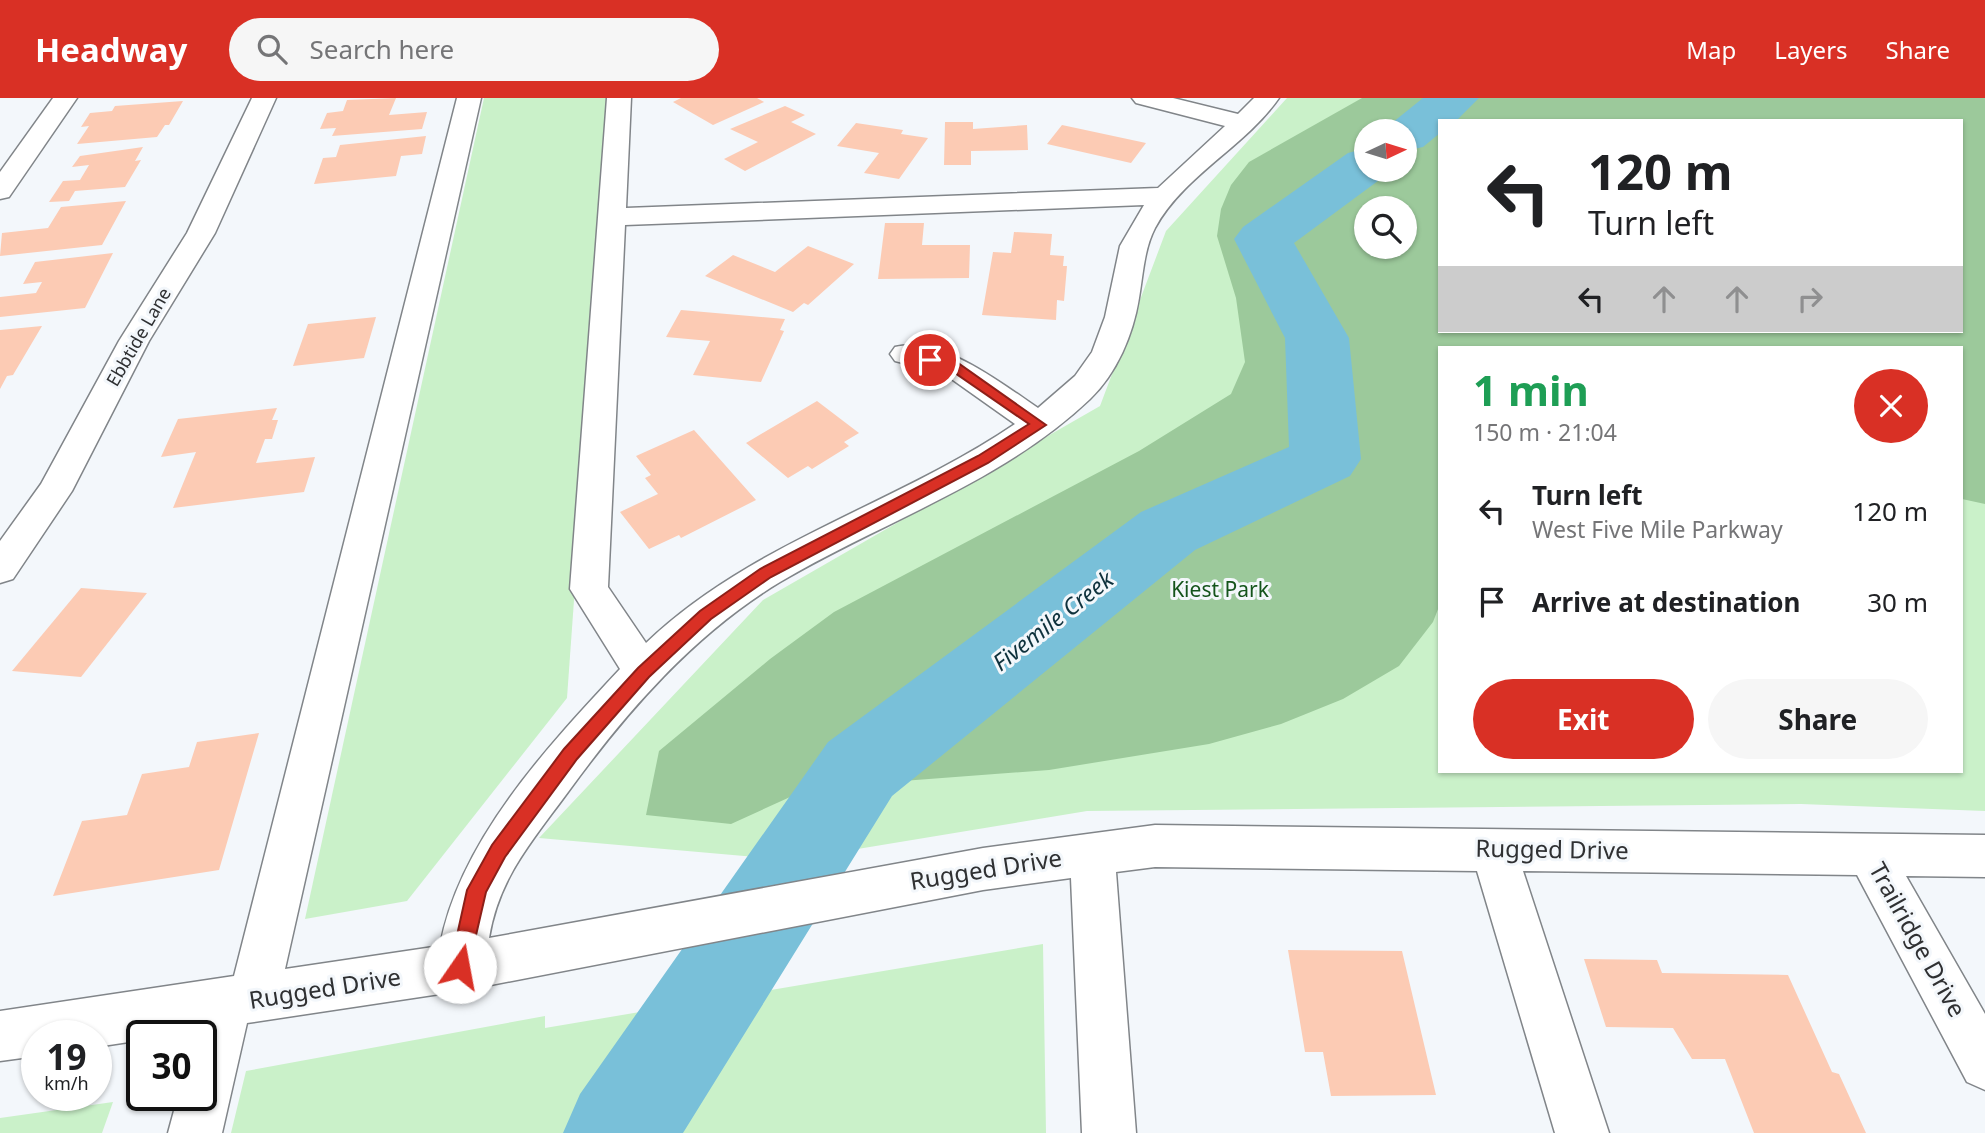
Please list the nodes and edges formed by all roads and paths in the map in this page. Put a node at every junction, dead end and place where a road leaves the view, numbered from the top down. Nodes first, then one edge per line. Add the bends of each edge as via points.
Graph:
1 (65, 98) edge
2 (264, 98) edge
3 (469, 98) edge
4 (619, 98) edge
5 (1144, 98) edge
6 (1256, 111) edge
7 (0, 191) edge
8 (1166, 196) junction
9 (613, 217) junction
10 (906, 354) dead end
11 (1039, 425) junction
12 (0, 569) edge
13 (643, 672) junction
14 (1494, 850) junction
15 (1092, 853) junction
16 (1869, 853) junction
17 (1985, 856) edge
18 (460, 967) junction
19 (240, 1002) junction
20 (0, 1036) edge
21 (1985, 1064) edge
22 (195, 1133) edge
23 (1110, 1133) edge
24 (1582, 1133) edge

1 - 7 street
2 - 12 street, Ebbtide Lane via 201,233 134,341 55,491
3 - 19 street
4 - 9 street
5 - 6 street
6 - 8 street
8 - 9 street
8 - 11 street via 1142,227 1132,252 1123,307 1101,364 1080,390
9 - 13 street via 589,589
10 - 11 street via 954,366
11 - 13 street via 766,573 705,615
13 - 18 street via 570,754 499,851 477,890
14 - 15 street, Rugged Drive via 1155,846
14 - 16 street, Rugged Drive
14 - 24 street
15 - 18 street, Rugged Drive via 983,869
15 - 23 street
16 - 17 street, Rugged Drive
16 - 21 street, Trailridge Drive
18 - 19 street, Rugged Drive
19 - 20 street, Rugged Drive
19 - 22 street

